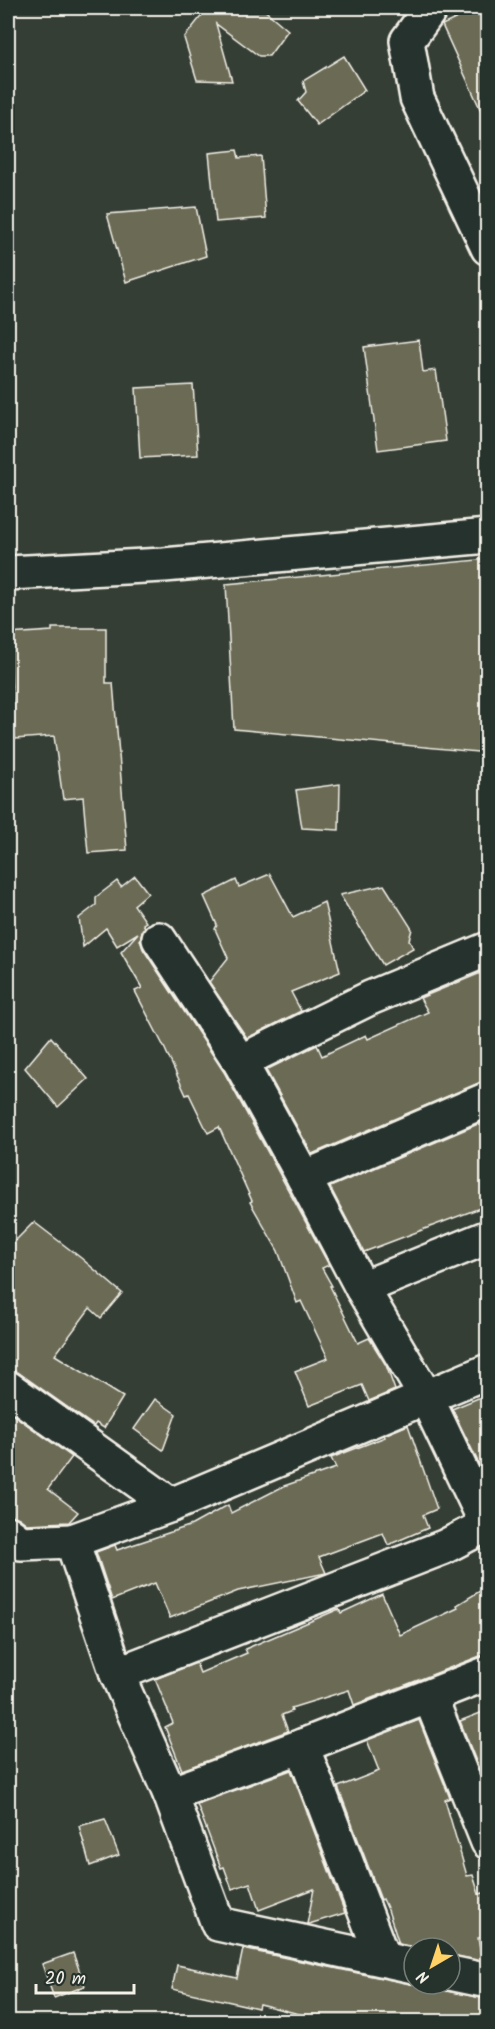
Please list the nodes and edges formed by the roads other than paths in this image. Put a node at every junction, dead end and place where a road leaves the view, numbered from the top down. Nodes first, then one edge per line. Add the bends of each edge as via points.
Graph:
1 (431, 8) edge
2 (488, 248) edge
3 (488, 536) edge
4 (8, 573) edge
5 (159, 939) dead end
6 (488, 949) edge
7 (240, 1062) junction
8 (488, 1099) edge
9 (304, 1178) junction
10 (488, 1237) edge
11 (362, 1288) junction
12 (488, 1371) edge
13 (8, 1388) edge
14 (426, 1397) junction
15 (171, 1505) junction
16 (487, 1525) edge
17 (8, 1533) edge
18 (72, 1541) junction
19 (488, 1673) edge
20 (117, 1674) junction
21 (430, 1697) junction
22 (302, 1746) junction
23 (170, 1794) junction
24 (488, 1842) edge
25 (398, 1962) edge
26 (462, 1976) edge
27 (488, 1981) edge

1 - 2 street via 407,41 417,98
3 - 4 street via 164,566
5 - 7 street
6 - 7 street via 370,998
7 - 9 street
8 - 9 street
9 - 11 street
10 - 11 street
11 - 14 street
12 - 14 street
13 - 15 street
14 - 15 street
14 - 16 street
15 - 18 street
16 - 20 street via 444,1547
17 - 18 street via 21,1543
18 - 20 street
19 - 21 street
20 - 23 street
21 - 22 street
21 - 24 street
22 - 23 street
22 - 25 street
23 - 25 street via 218,1924
26 - 27 street

